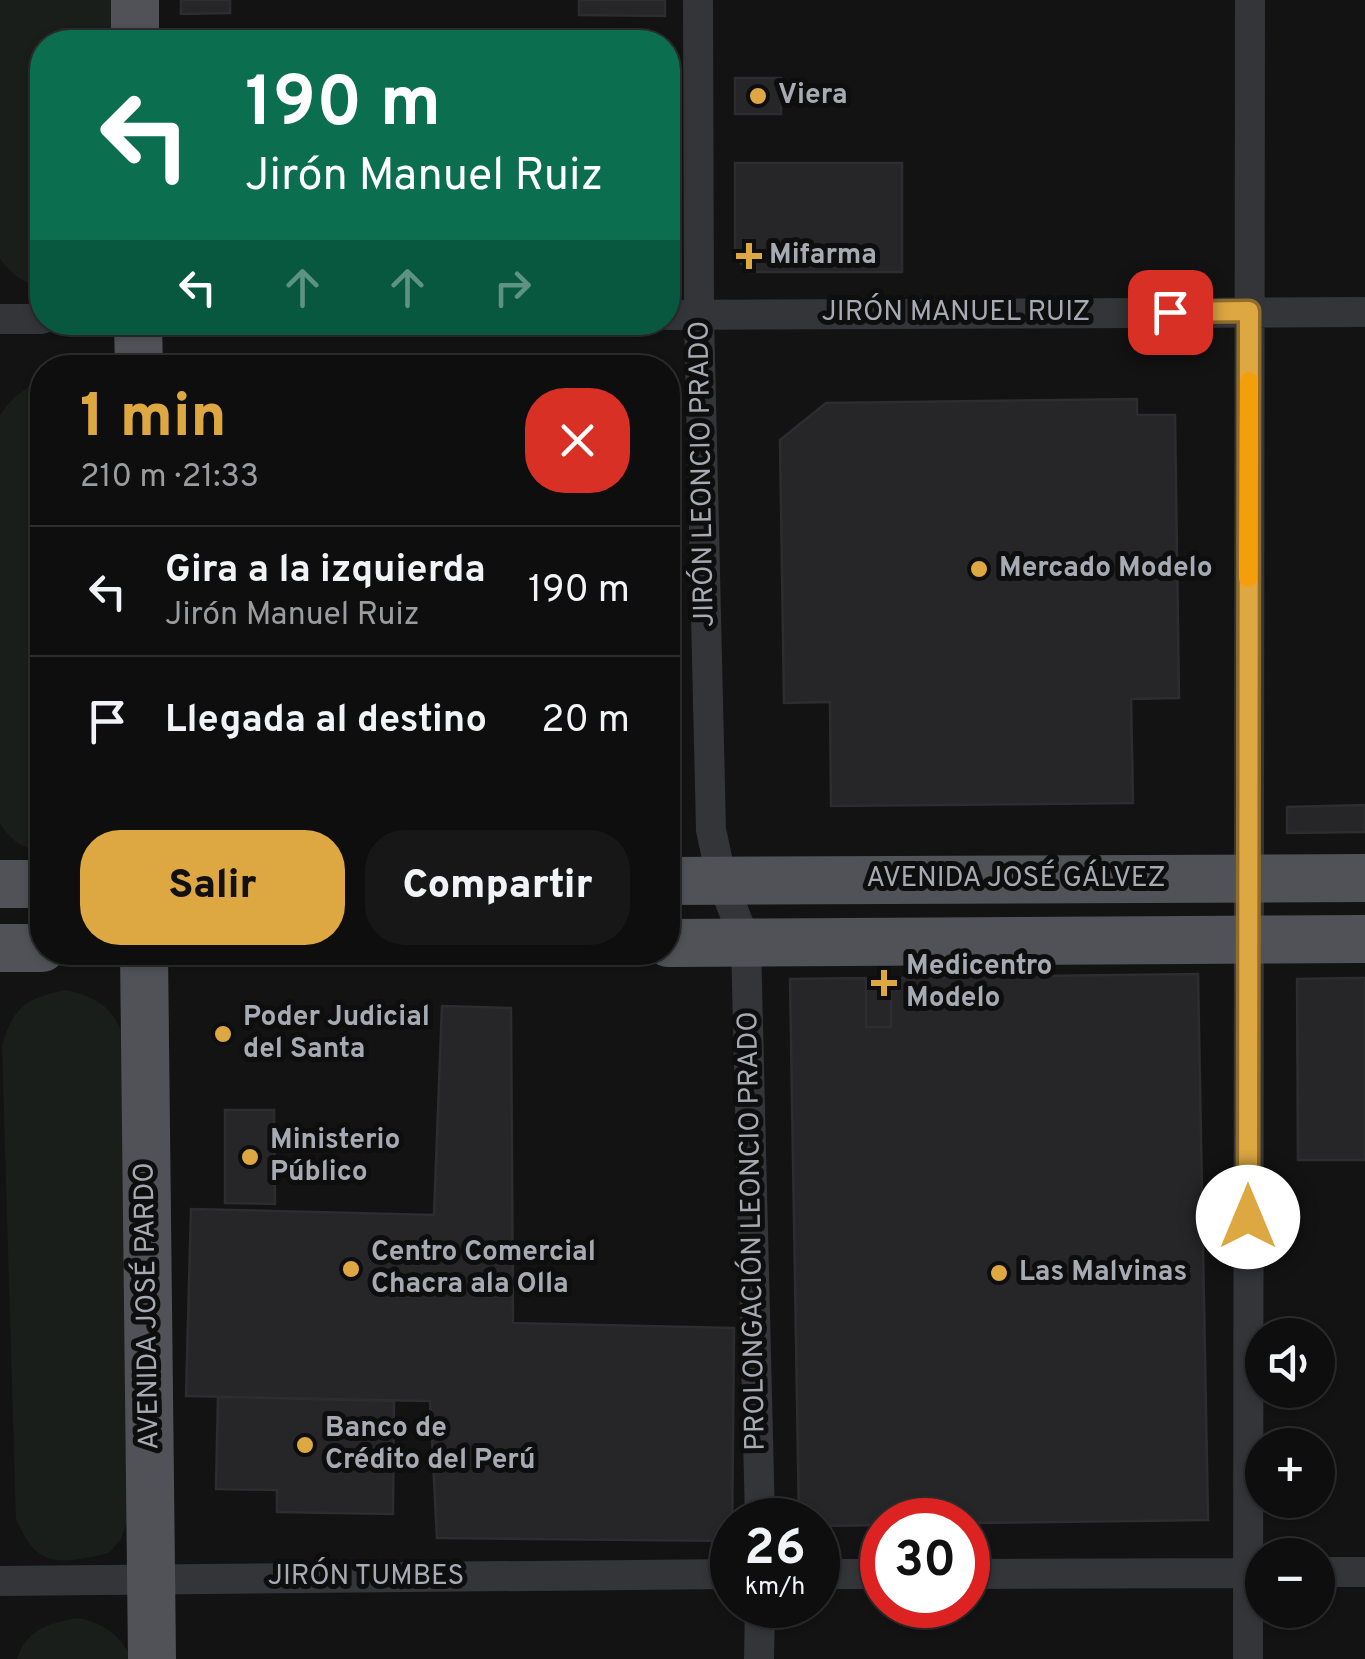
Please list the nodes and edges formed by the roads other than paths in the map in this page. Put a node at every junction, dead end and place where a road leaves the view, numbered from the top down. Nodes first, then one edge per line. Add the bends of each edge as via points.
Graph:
1 (135, 0) edge
2 (698, 0) edge
3 (1250, 0) edge
4 (135, 30) edge
5 (1249, 311) junction
6 (1365, 312) edge
7 (699, 314) junction
8 (680, 315) edge
9 (30, 318) edge
10 (0, 319) edge
11 (1247, 878) junction
12 (1365, 878) edge
13 (680, 881) edge
14 (722, 881) junction
15 (0, 884) edge
16 (30, 884) edge
17 (1365, 939) edge
18 (1247, 940) junction
19 (680, 943) edge
20 (746, 943) junction
21 (0, 948) edge
22 (30, 948) edge
23 (144, 965) edge
24 (759, 1498) edge
25 (1256, 1538) edge
26 (1335, 1572) edge
27 (1365, 1572) edge
28 (1245, 1573) edge
29 (710, 1574) edge
30 (990, 1574) edge
31 (151, 1579) junction
32 (0, 1581) edge
33 (760, 1628) edge
34 (1251, 1628) edge
35 (152, 1659) edge
36 (759, 1659) edge
37 (1248, 1659) edge

1 - 4 main road
2 - 7 street, JIRÓN LEONCIO PRADO
3 - 5 street
5 - 6 street, JIRÓN MANUEL RUIZ
5 - 7 street, JIRÓN MANUEL RUIZ
5 - 11 street
7 - 8 street, JIRÓN MANUEL RUIZ
7 - 14 street, JIRÓN LEONCIO PRADO via 711,830
9 - 10 street
11 - 12 main road, AVENIDA JOSÉ GÁLVEZ
11 - 14 main road, AVENIDA JOSÉ GÁLVEZ
11 - 18 street
13 - 14 main road, AVENIDA JOSÉ GÁLVEZ
14 - 20 street, JIRÓN LEONCIO PRADO
15 - 16 main road
17 - 18 main road
18 - 20 main road
18 - 25 street
19 - 20 main road
20 - 24 street, PROLONGACIÓN LEONCIO PRADO
21 - 22 main road
23 - 31 main road, AVENIDA JOSÉ PARDO
26 - 27 street
28 - 30 street
29 - 31 street, JIRÓN TUMBES
31 - 32 street, JIRÓN TUMBES
31 - 35 main road, AVENIDA JOSÉ PARDO
33 - 36 street
34 - 37 street

